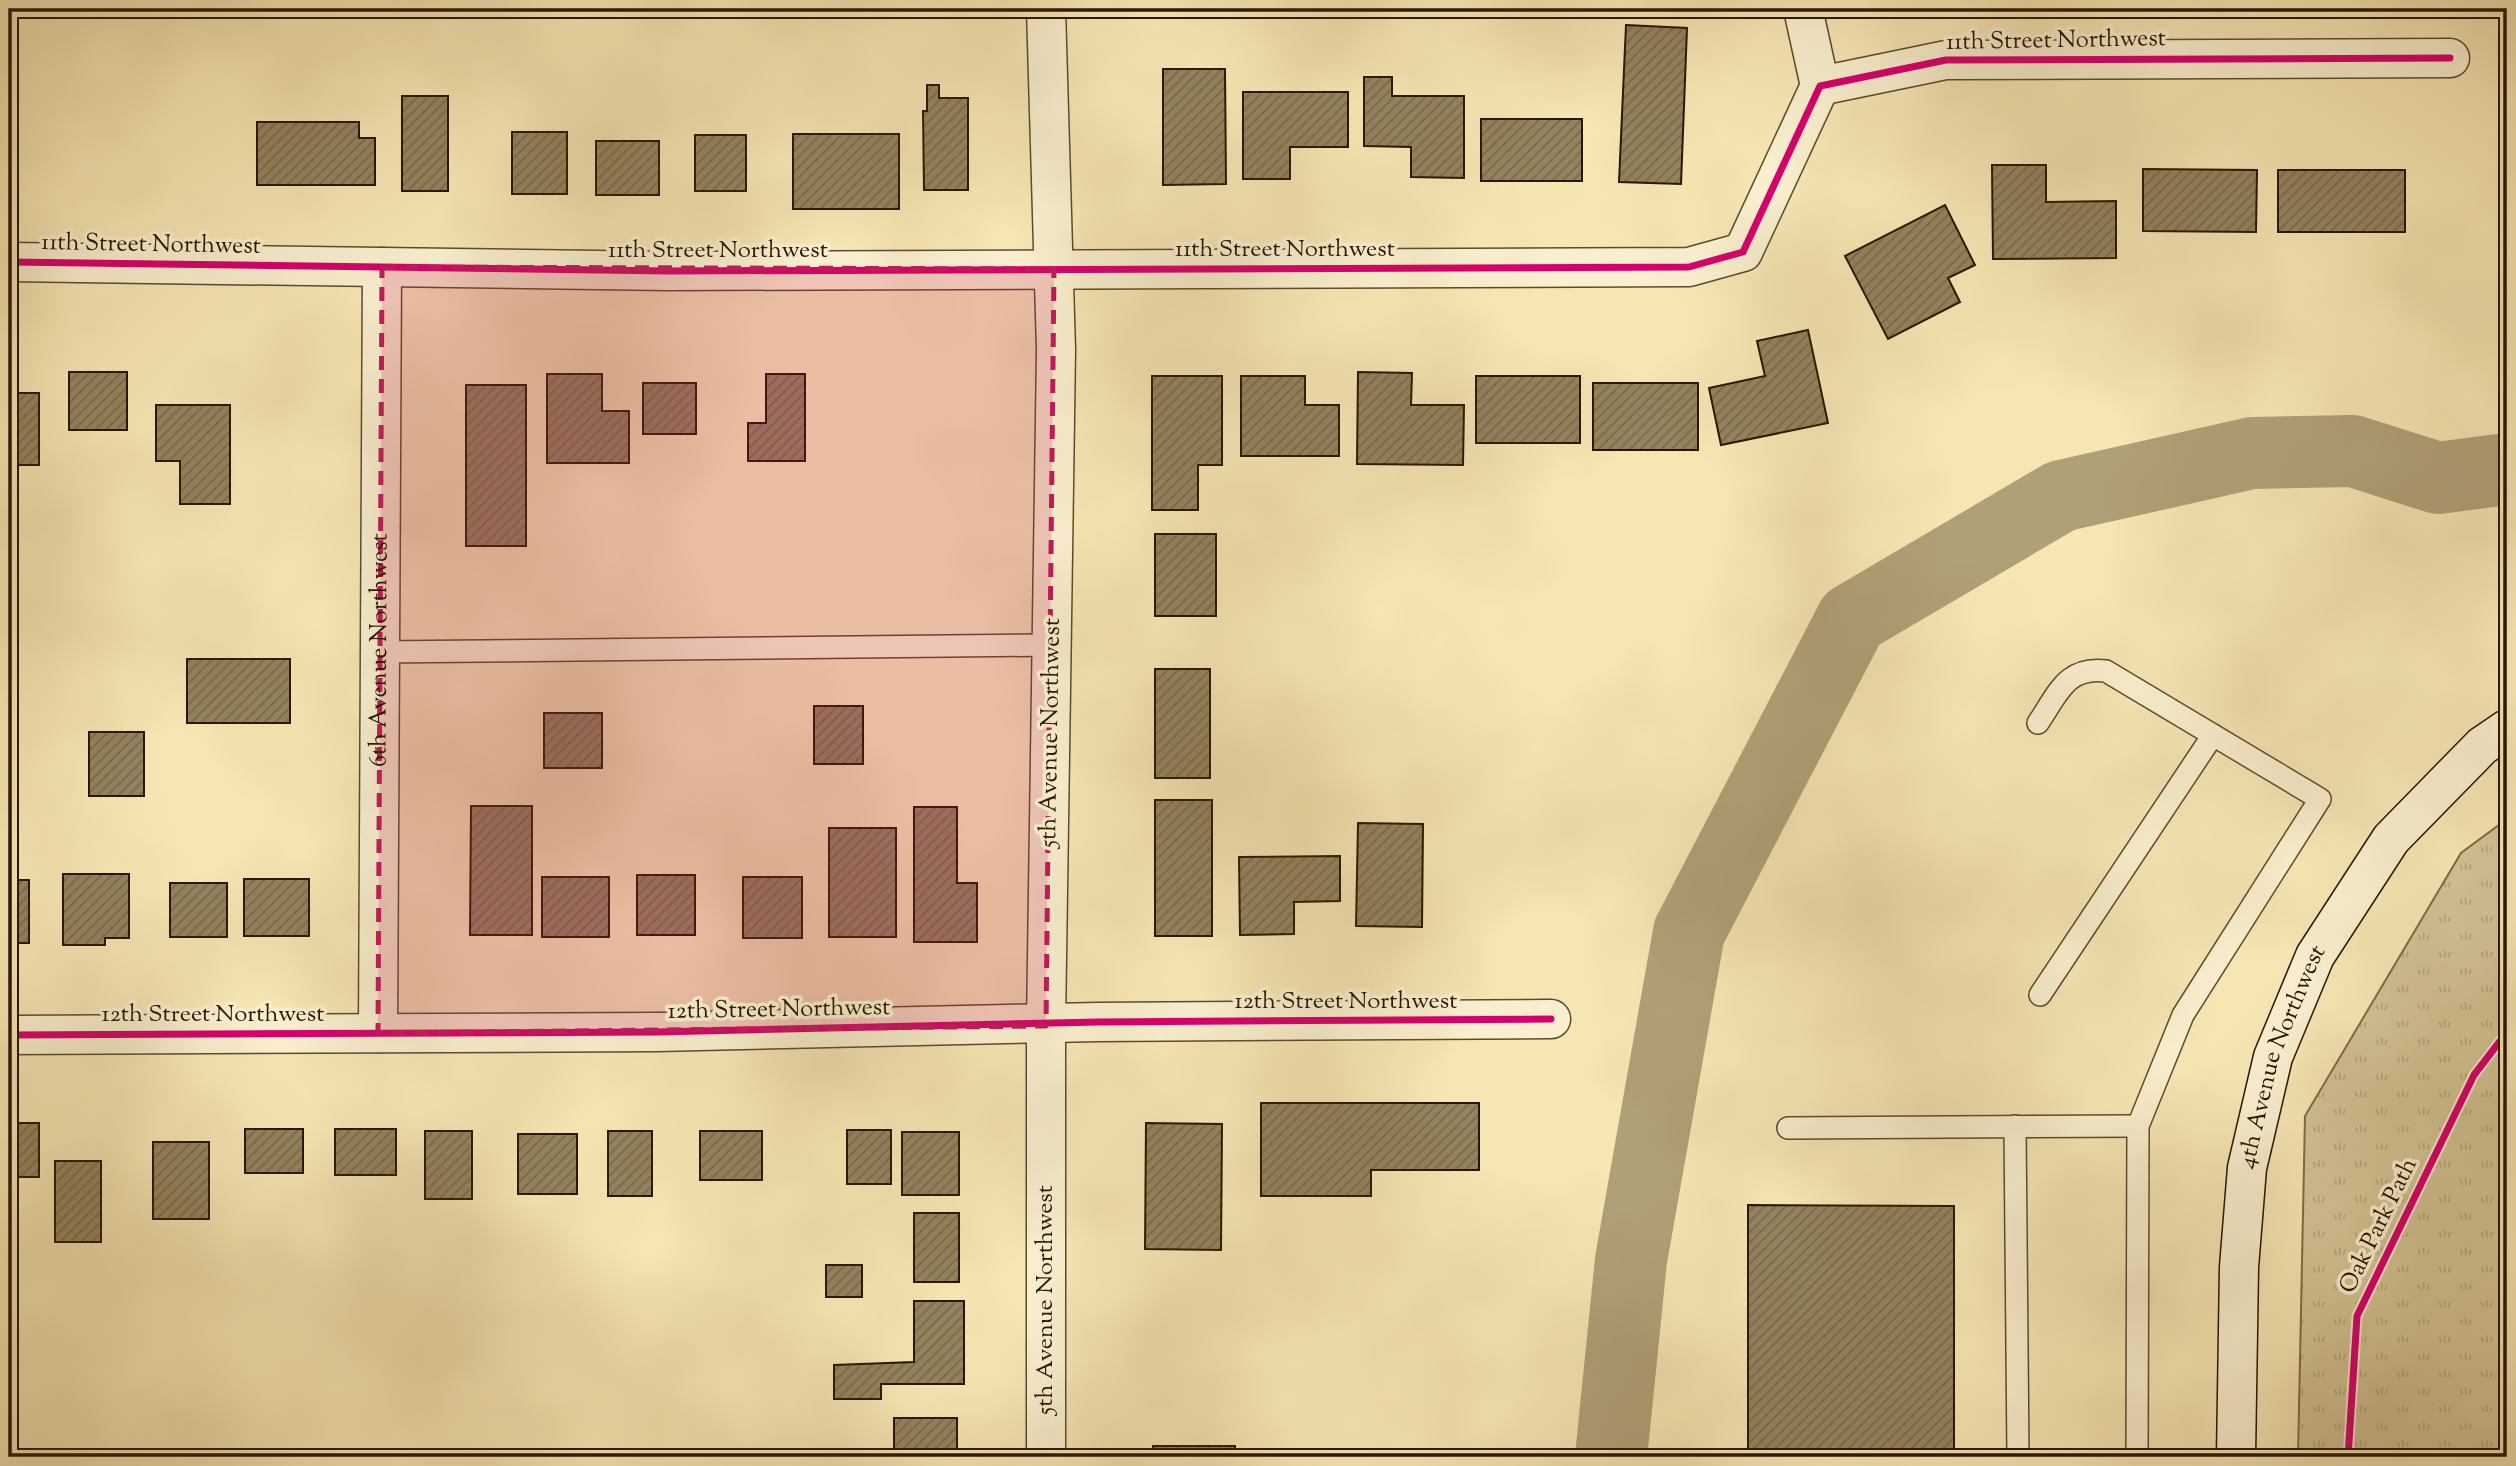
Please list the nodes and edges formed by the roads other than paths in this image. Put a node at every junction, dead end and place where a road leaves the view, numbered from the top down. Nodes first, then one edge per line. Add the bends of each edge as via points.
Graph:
1 (1046, 9) edge
2 (1803, 9) edge
3 (2450, 58) dead end
4 (1820, 86) junction
5 (9, 262) edge
6 (382, 267) junction
7 (1054, 270) junction
8 (1052, 645) junction
9 (380, 652) junction
10 (2038, 723) dead end
11 (2507, 729) edge
12 (2213, 735) junction
13 (2040, 995) dead end
14 (1551, 1019) dead end
15 (1046, 1026) junction
16 (378, 1033) junction
17 (9, 1035) edge
18 (2015, 1126) junction
19 (2138, 1126) junction
20 (1788, 1128) dead end
21 (1046, 1457) edge
22 (2018, 1457) edge
23 (2137, 1457) edge
24 (2236, 1457) edge

1 - 7 street, 5th Avenue Northwest
2 - 4 street
3 - 4 street, 11th Street Northwest via 1947,60
4 - 7 street, 11th Street Northwest via 1743,252 1689,267
5 - 6 street, 11th Street Northwest
6 - 7 street, 11th Street Northwest
6 - 9 street, 6th Avenue Northwest
7 - 8 street, 5th Avenue Northwest
8 - 9 lane
8 - 15 street, 5th Avenue Northwest
9 - 16 street, 6th Avenue Northwest
10 - 12 lane via 2072,674 2089,668 2106,671
11 - 24 street, 4th Avenue Northwest via 2482,746 2391,839 2315,956 2273,1057 2247,1168 2239,1268
12 - 13 lane
12 - 19 lane via 2320,799 2183,1015
14 - 15 street, 12th Street Northwest
15 - 16 street, 12th Street Northwest
15 - 21 street, 5th Avenue Northwest
16 - 17 street, 12th Street Northwest
18 - 19 lane
18 - 20 lane
18 - 22 lane
19 - 23 lane

